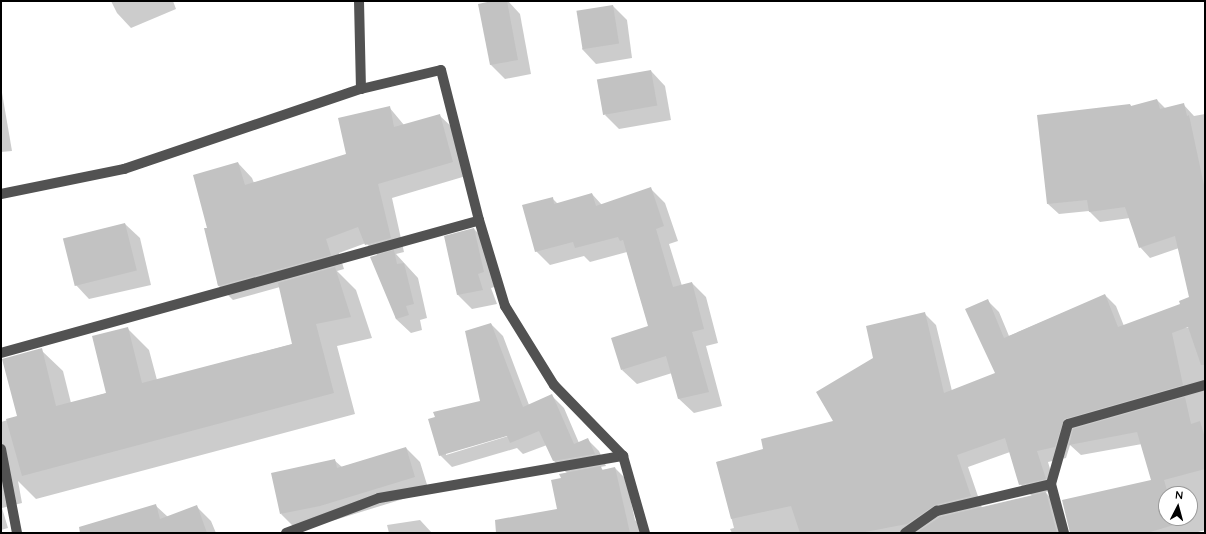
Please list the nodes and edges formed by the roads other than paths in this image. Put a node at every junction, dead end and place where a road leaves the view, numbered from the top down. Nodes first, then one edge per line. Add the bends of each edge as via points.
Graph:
1 (359, 1) edge
2 (361, 89) junction
3 (1, 194) edge
4 (479, 220) junction
5 (1, 353) edge
6 (1205, 385) edge
7 (1, 449) edge
8 (624, 456) junction
9 (1051, 484) junction
10 (17, 533) edge
11 (286, 533) edge
12 (645, 533) edge
13 (905, 533) edge
14 (1064, 533) edge

1 - 2 street
2 - 3 street via 124,169
2 - 4 street via 441,70
4 - 5 street
4 - 8 street via 509,312 554,385
6 - 9 street via 1068,424
7 - 10 street
8 - 11 street via 379,498
8 - 12 street
9 - 13 street via 937,511
9 - 14 street

